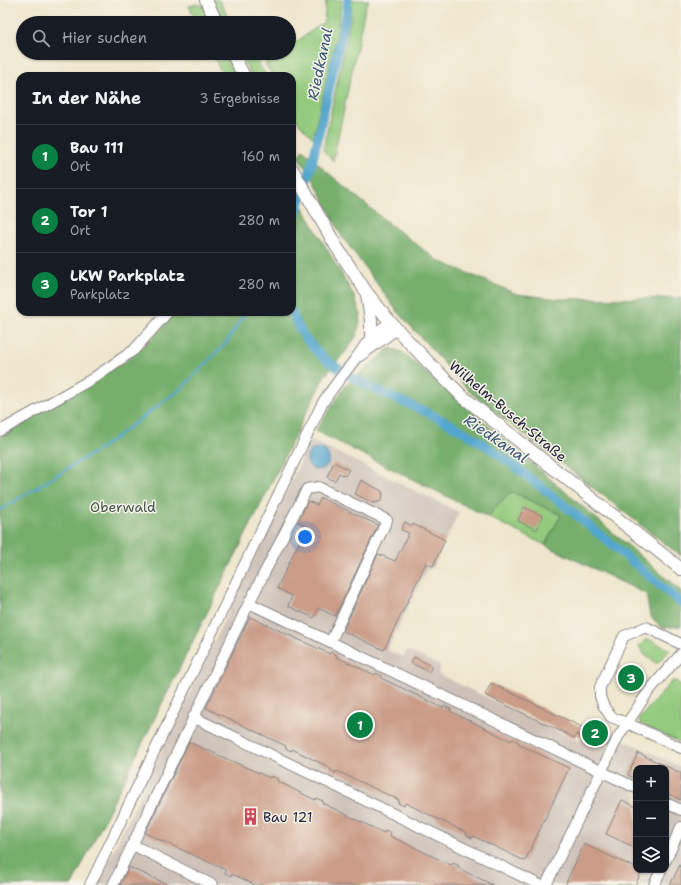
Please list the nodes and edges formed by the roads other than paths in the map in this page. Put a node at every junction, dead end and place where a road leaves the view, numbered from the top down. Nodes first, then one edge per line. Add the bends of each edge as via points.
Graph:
1 (206, 0) edge
2 (214, 16) edge
3 (236, 60) edge
4 (242, 72) edge
5 (296, 176) edge
6 (367, 292) junction
7 (164, 316) edge
8 (394, 326) junction
9 (371, 336) junction
10 (354, 361) junction
11 (0, 431) edge
12 (681, 569) edge
13 (249, 603) junction
14 (331, 641) junction
15 (681, 644) edge
16 (680, 658) edge
17 (193, 716) junction
18 (627, 723) junction
19 (681, 748) edge
20 (601, 772) junction
21 (633, 787) edge
22 (669, 804) edge
23 (681, 810) edge
24 (681, 827) edge
25 (133, 845) junction
26 (669, 853) edge
27 (660, 873) edge
28 (90, 885) edge
29 (113, 885) edge
30 (213, 885) edge
31 (540, 885) edge
32 (546, 885) edge
33 (654, 885) edge

1 - 2 main road
3 - 4 main road
5 - 6 main road, Wilhelm-Busch-Straße via 336,246
6 - 8 main road, Wilhelm-Busch-Straße
6 - 9 main road
7 - 11 street via 134,350 92,379
8 - 9 street via 382,328
8 - 10 street
8 - 12 main road, Wilhelm-Busch-Straße via 462,396
9 - 10 street
10 - 28 street via 336,381 322,404
13 - 14 street
13 - 14 street via 307,488 318,487 387,520
13 - 17 street
14 - 20 street
15 - 18 street via 646,627 624,636 600,688 600,696 611,717
16 - 18 street via 648,692
17 - 25 street
17 - 31 street
18 - 19 street
18 - 20 street
20 - 21 street
20 - 32 street
22 - 23 street
24 - 26 street
25 - 29 street
25 - 30 street
27 - 33 street

